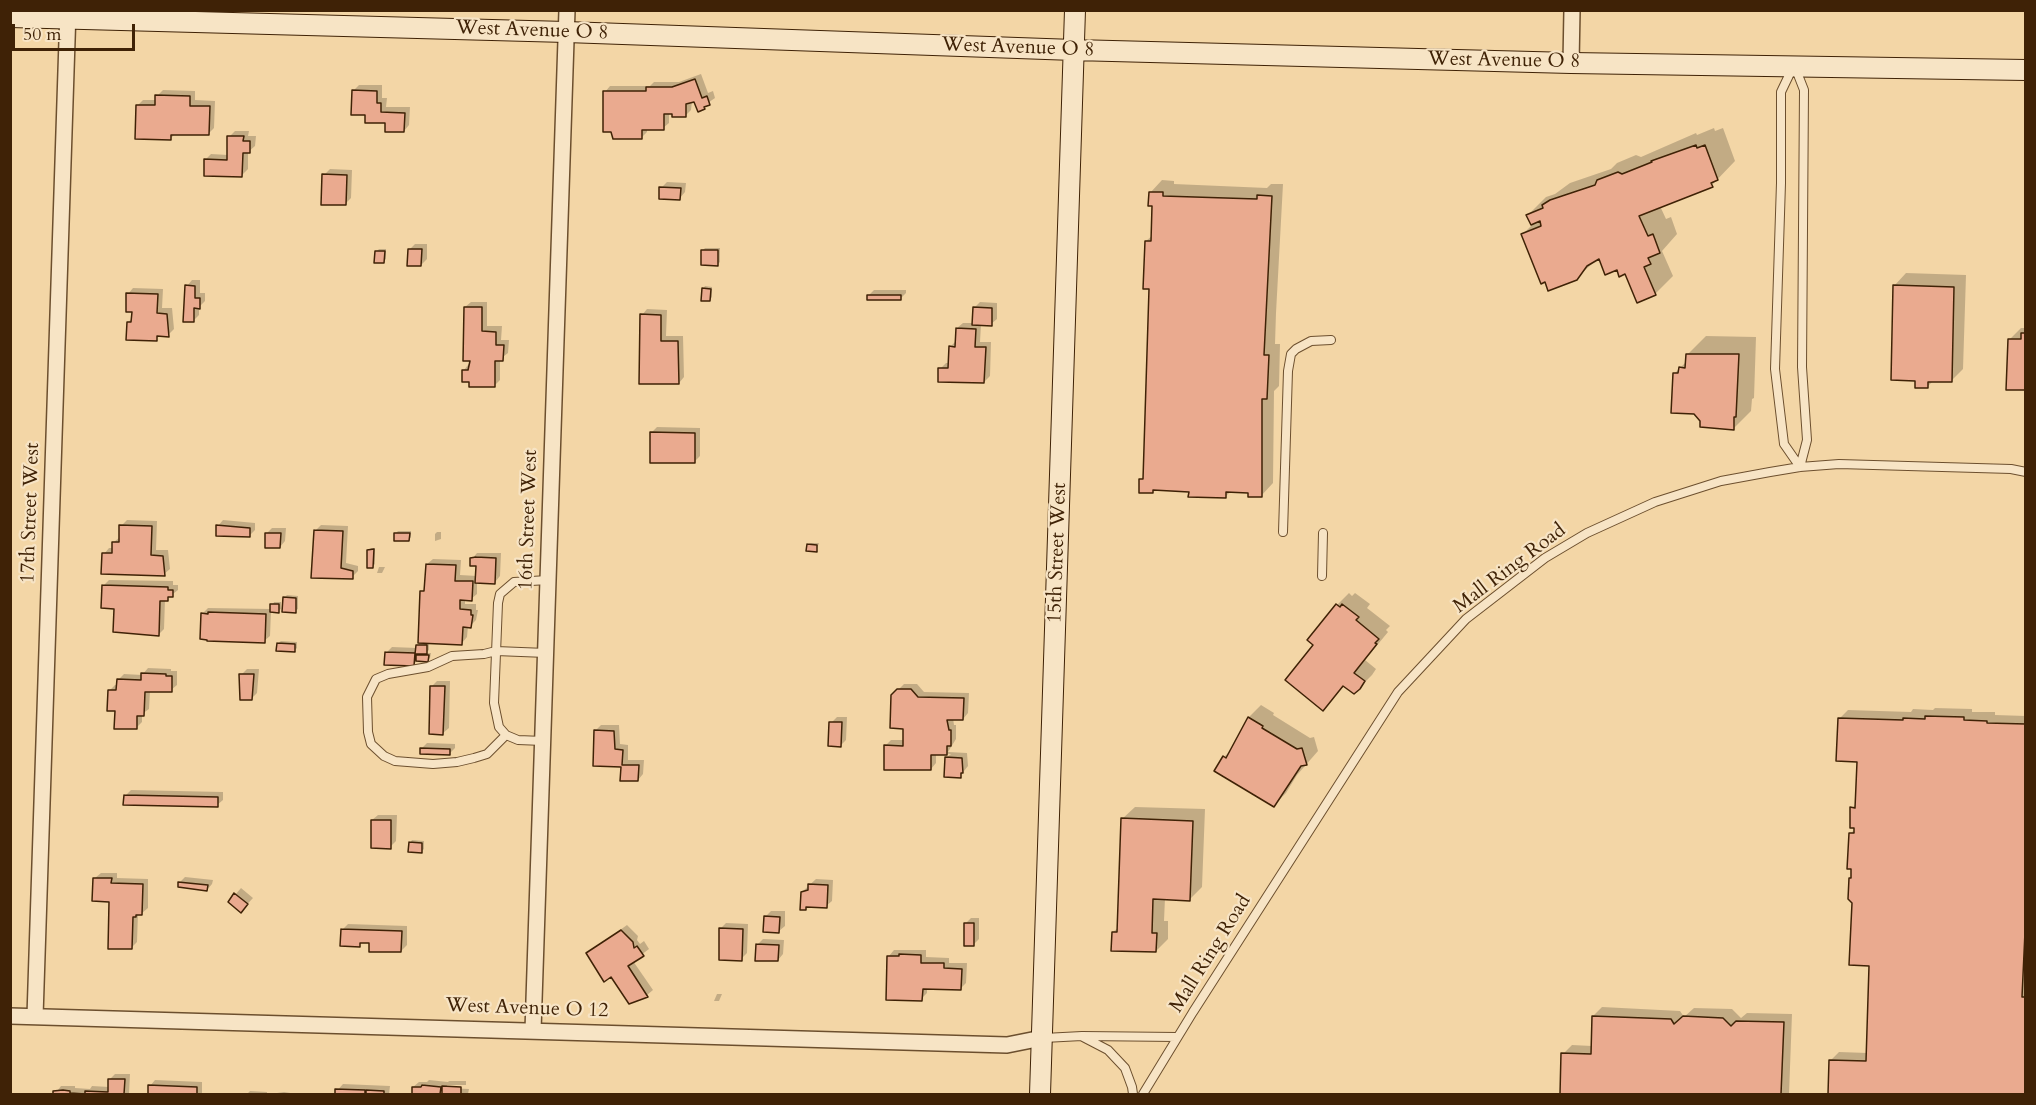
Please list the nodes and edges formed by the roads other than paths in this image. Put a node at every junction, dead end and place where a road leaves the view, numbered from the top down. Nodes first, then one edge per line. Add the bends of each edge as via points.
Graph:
1 (567, 10) edge
2 (1075, 10) edge
3 (1572, 10) edge
4 (68, 15) edge
5 (10, 17) edge
6 (566, 32) junction
7 (1074, 50) junction
8 (1571, 63) junction
9 (1794, 65) junction
10 (2025, 70) edge
11 (1331, 340) dead end
12 (1800, 467) junction
13 (2025, 472) edge
14 (1282, 532) dead end
15 (1323, 533) dead end
16 (1322, 576) dead end
17 (548, 580) junction
18 (496, 651) junction
19 (546, 653) junction
20 (506, 735) junction
21 (543, 741) junction
22 (10, 1016) edge
23 (35, 1016) junction
24 (533, 1030) junction
25 (1082, 1036) junction
26 (1177, 1037) junction
27 (1042, 1038) junction
28 (1040, 1095) edge
29 (1133, 1095) edge
30 (1143, 1095) edge

1 - 6 street, 16th Street West
2 - 7 street, 15th Street West
3 - 8 street
4 - 5 street, West Avenue O 8
4 - 6 street, West Avenue O 8
4 - 23 street, 17th Street West
6 - 7 street, West Avenue O 8
6 - 17 street, 16th Street West
7 - 8 street, West Avenue O 8
7 - 27 street, 15th Street West
8 - 9 street, West Avenue O 8
9 - 10 street, West Avenue O 8
9 - 12 lane via 1804,90 1802,367 1807,440
9 - 12 lane via 1781,92 1775,369 1784,444
11 - 14 lane via 1311,341 1291,354
12 - 13 lane, Mall Ring Road via 1839,464
12 - 26 lane, Mall Ring Road via 1721,481 1624,516 1545,558 1466,619 1398,692
15 - 16 lane
17 - 18 lane via 514,582 500,594
17 - 19 street, 16th Street West
18 - 19 lane
18 - 20 lane via 496,716
18 - 20 lane via 452,656 428,667 376,679 367,697 368,732 371,744 384,756 402,763 474,758 487,754
19 - 21 street, 16th Street West
20 - 21 lane via 518,740
21 - 24 street, 16th Street West
22 - 23 street, West Avenue O 12
23 - 24 street, West Avenue O 12
24 - 27 street, West Avenue O 12 via 1007,1045
25 - 26 lane
25 - 27 lane
25 - 29 lane via 1108,1050 1125,1068
26 - 30 lane, Mall Ring Road
27 - 28 street, 15th Street West

